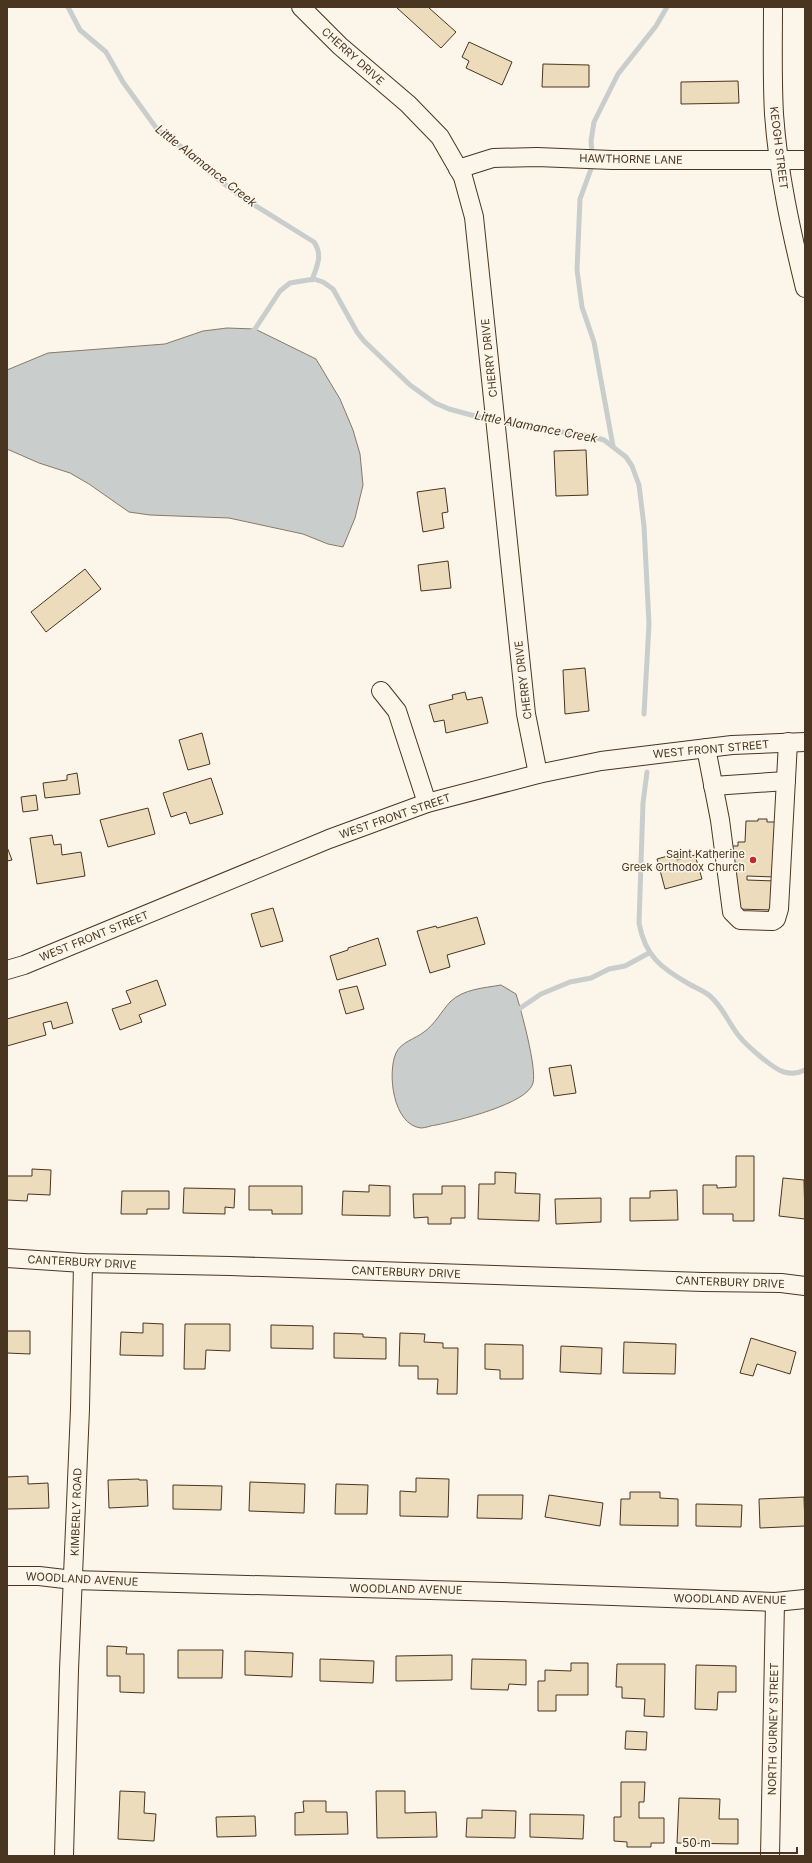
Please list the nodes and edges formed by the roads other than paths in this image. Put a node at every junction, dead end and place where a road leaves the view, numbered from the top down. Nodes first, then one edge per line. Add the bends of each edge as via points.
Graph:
1 (301, 7) edge
2 (773, 7) edge
3 (779, 160) junction
4 (805, 160) edge
5 (458, 169) junction
6 (805, 288) edge
7 (381, 691) dead end
8 (796, 742) edge
9 (706, 748) junction
10 (538, 774) junction
11 (786, 781) junction
12 (713, 786) junction
13 (427, 803) junction
14 (7, 970) edge
15 (7, 1258) edge
16 (83, 1263) junction
17 (805, 1286) edge
18 (7, 1576) edge
19 (73, 1580) junction
20 (805, 1599) edge
21 (775, 1602) junction
22 (64, 1856) edge
23 (770, 1856) edge

1 - 5 street, CHERRY DRIVE via 340,46 408,104 440,137
2 - 3 street, KEOGH STREET via 774,114
3 - 4 street, HAWTHORNE LANE
3 - 5 street, HAWTHORNE LANE via 493,158
3 - 6 street, KEOGH STREET
5 - 10 street, CHERRY DRIVE via 463,177 474,217 525,707
7 - 13 street via 397,711
8 - 9 street, WEST FRONT STREET
8 - 11 street
9 - 10 street, WEST FRONT STREET via 601,761
9 - 12 street
10 - 13 street, WEST FRONT STREET
11 - 12 street
11 - 12 street via 779,909 773,921 746,921 735,917 732,912 728,870
13 - 14 street, WEST FRONT STREET via 329,839
15 - 16 street, CANTERBURY DRIVE
16 - 17 street, CANTERBURY DRIVE via 781,1283
16 - 19 street, KIMBERLY ROAD
18 - 19 street, WOODLAND AVENUE
19 - 21 street, WOODLAND AVENUE
19 - 22 street, KIMBERLY ROAD
20 - 21 street, WOODLAND AVENUE
21 - 23 street, NORTH GURNEY STREET

